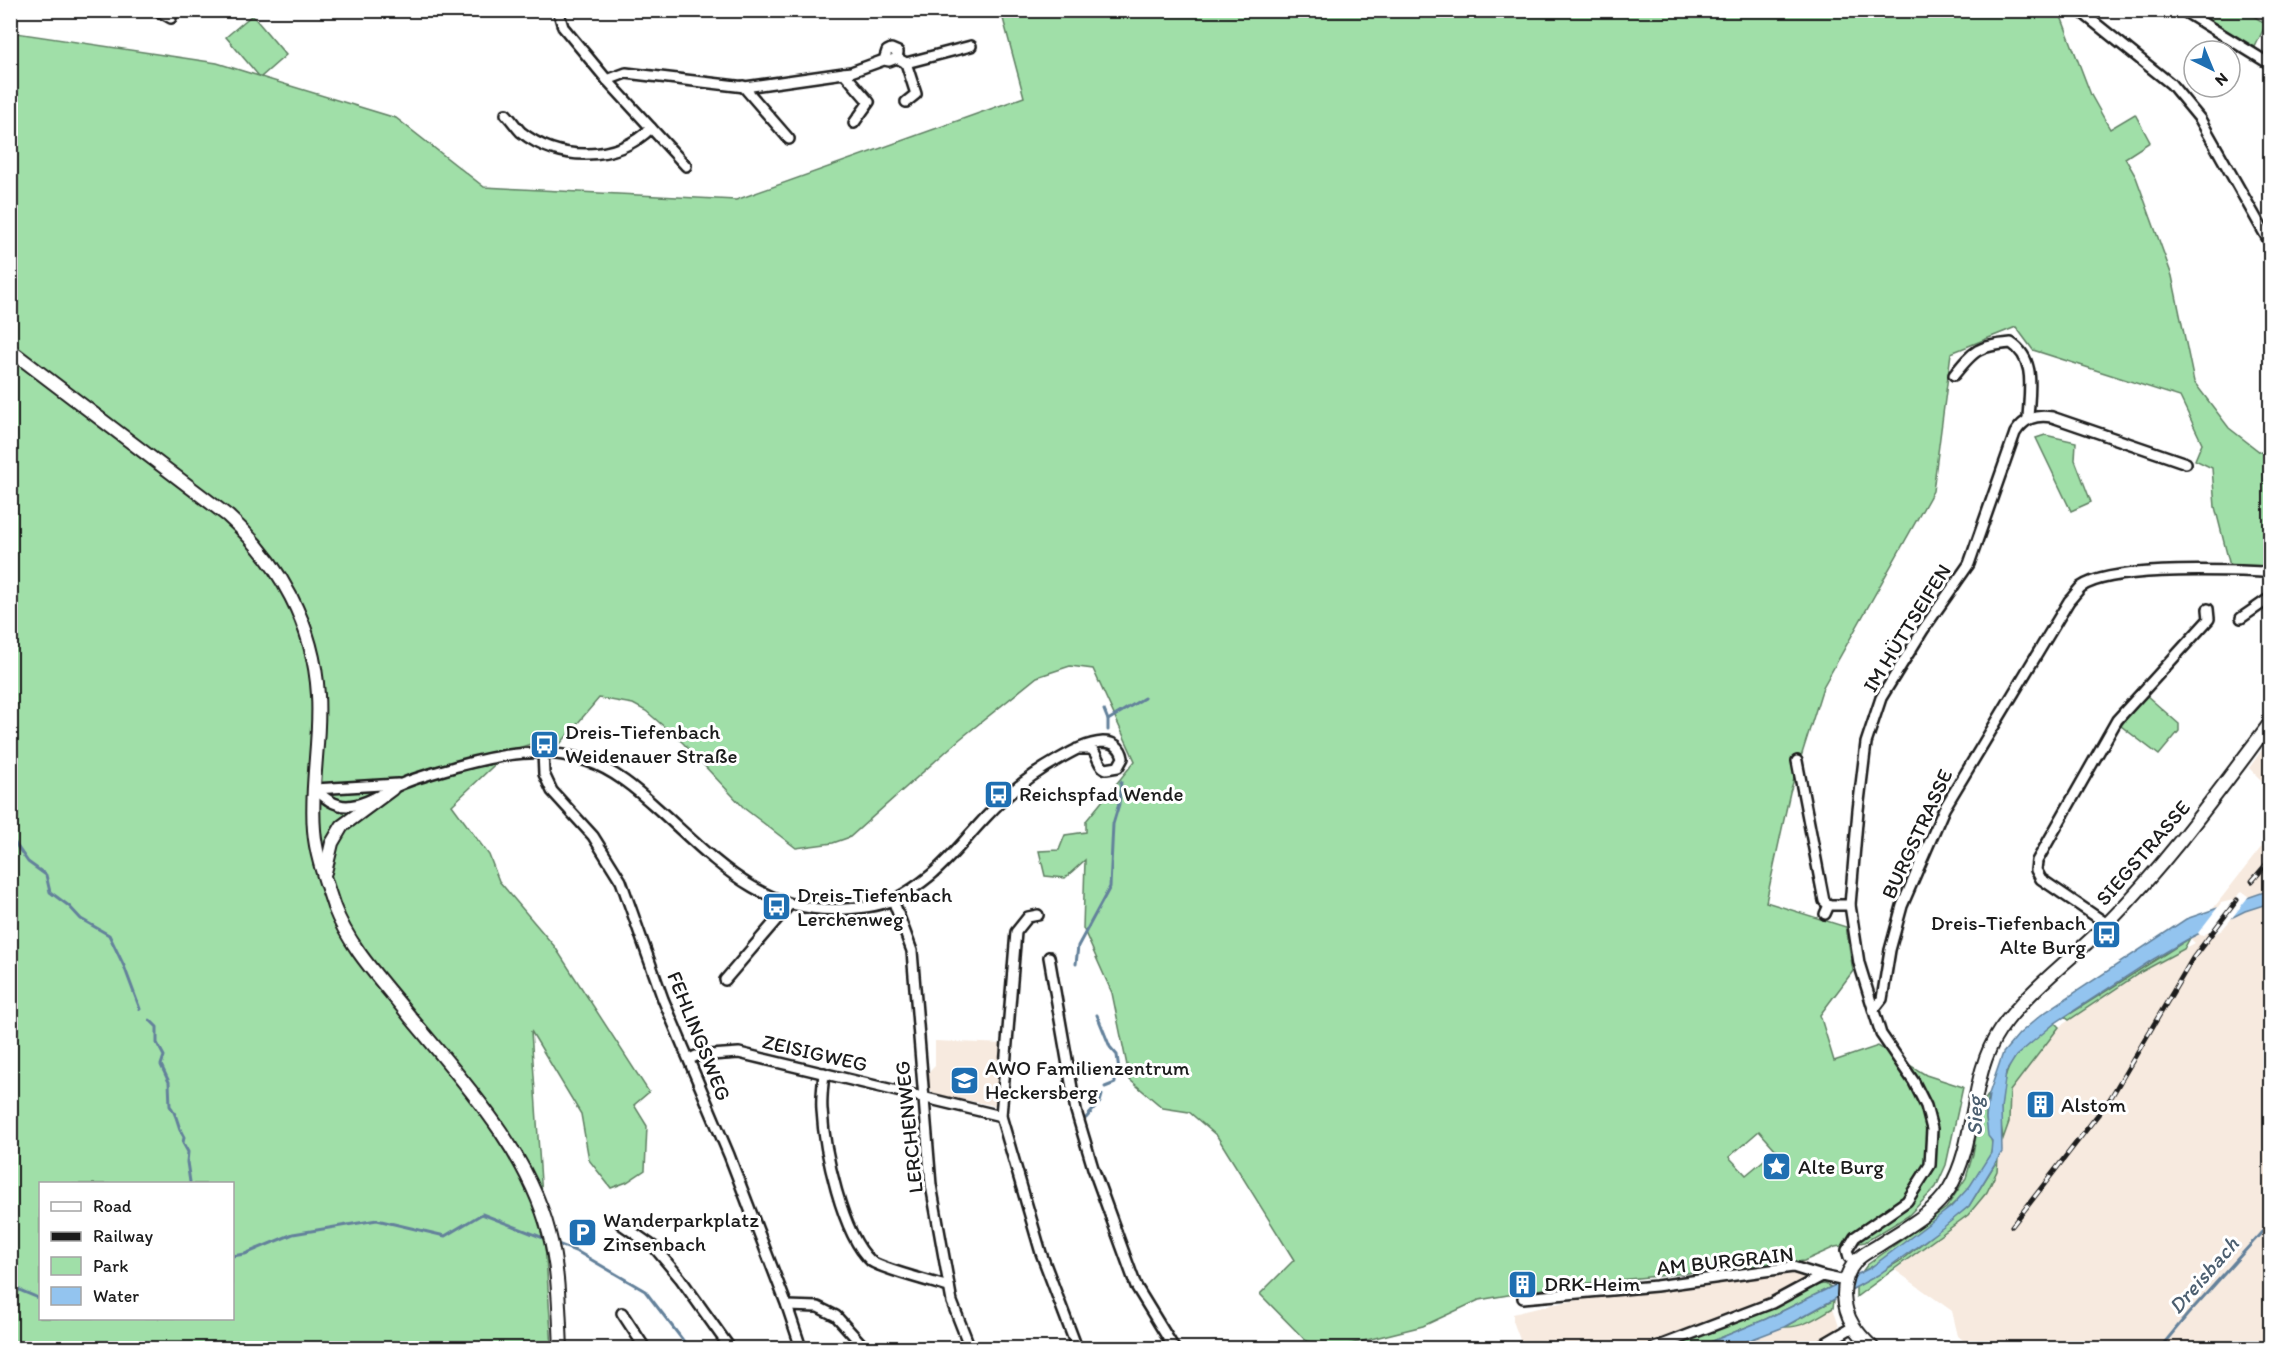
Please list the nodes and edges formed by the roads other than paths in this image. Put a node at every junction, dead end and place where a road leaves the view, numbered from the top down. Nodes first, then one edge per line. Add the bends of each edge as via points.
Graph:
1 (158, 10) edge
2 (558, 10) edge
3 (2079, 10) edge
4 (2182, 10) edge
5 (171, 18) dead end
6 (971, 46) dead end
7 (906, 63) junction
8 (2271, 64) edge
9 (844, 73) junction
10 (608, 80) junction
11 (743, 86) junction
12 (906, 102) dead end
13 (506, 114) dead end
14 (854, 123) dead end
15 (651, 128) junction
16 (789, 139) dead end
17 (686, 166) dead end
18 (2271, 243) edge
19 (10, 350) edge
20 (1954, 375) dead end
21 (2028, 419) junction
22 (2186, 463) dead end
23 (2271, 572) edge
24 (2271, 598) edge
25 (2208, 609) dead end
26 (2241, 618) dead end
27 (2271, 723) edge
28 (1077, 749) junction
29 (543, 752) junction
30 (1797, 761) dead end
31 (398, 786) junction
32 (315, 789) junction
33 (324, 876) junction
34 (893, 900) junction
35 (790, 904) junction
36 (1850, 905) junction
37 (1038, 915) dead end
38 (2107, 924) junction
39 (1049, 957) dead end
40 (724, 980) dead end
41 (1875, 1008) junction
42 (690, 1059) junction
43 (824, 1073) junction
44 (922, 1096) junction
45 (1000, 1116) junction
46 (621, 1224) dead end
47 (1853, 1265) junction
48 (1822, 1276) junction
49 (1840, 1279) junction
50 (949, 1287) junction
51 (1523, 1298) dead end
52 (787, 1306) junction
53 (622, 1312) dead end
54 (1853, 1327) junction
55 (561, 1348) edge
56 (645, 1348) edge
57 (730, 1348) edge
58 (801, 1348) edge
59 (865, 1348) edge
60 (970, 1348) edge
61 (1077, 1348) edge
62 (1174, 1348) edge
63 (1654, 1348) edge
64 (1817, 1348) edge
65 (1874, 1348) edge

1 - 5 street
2 - 10 street via 563,27
3 - 18 street via 2170,84 2200,119
4 - 8 street
6 - 7 street
7 - 9 street via 897,58 884,60
7 - 12 street via 916,94
9 - 11 street
9 - 14 street via 869,102
10 - 11 street via 626,73
10 - 15 street
11 - 16 street
13 - 15 street via 520,131 545,146 570,154 610,152 639,140
15 - 17 street
19 - 32 street via 222,511 248,534 283,579 307,634 317,680
20 - 21 street via 1971,354 1988,345 2011,343 2026,357 2030,370
21 - 22 street via 2052,417
21 - 36 street, IM HÜTTSEIFEN via 2015,433 1970,564 1881,698 1866,743
23 - 41 street, BURGSTRASSE via 2125,574 2082,587 2069,601 1944,809 1902,906 1882,999
24 - 26 street
25 - 38 street via 2210,619 2117,720 2037,861 2041,879
27 - 38 street, SIEGSTRASSE via 2166,859
28 - 28 street via 1091,749 1106,769 1118,767 1123,758 1112,743 1094,743
28 - 34 street via 1020,785 931,875
29 - 31 street via 493,757
29 - 35 street via 569,755 601,766 632,786 728,872 758,892
29 - 42 street, FEHLINGSWEG via 543,774 552,791 593,836 621,881 663,999
30 - 36 street via 1827,910
31 - 32 street
31 - 32 street via 347,806 329,801
31 - 33 street via 342,826 332,843
32 - 33 street via 314,833
33 - 55 street via 350,939 517,1157 539,1202 553,1253
34 - 35 street via 827,910
34 - 44 street, LERCHENWEG via 912,951
35 - 40 street
36 - 41 street, IM HÜTTSEIFEN via 1859,963
37 - 45 street via 1028,917 1016,932
38 - 47 street, SIEGSTRASSE via 2000,1030 1984,1063 1961,1162 1947,1191 1927,1212
39 - 62 street via 1076,1112 1093,1168 1136,1286
41 - 47 street via 1886,1042 1926,1106 1932,1129 1930,1165 1907,1201 1855,1237 1847,1250
42 - 43 street, ZEISIGWEG via 739,1053
42 - 52 street, FEHLINGSWEG
43 - 44 street, ZEISIGWEG
43 - 50 street via 826,1148 854,1242 872,1263
44 - 45 street, ZEISIGWEG
44 - 50 street, LERCHENWEG via 931,1185
45 - 61 street via 1041,1253
46 - 57 street via 654,1247
47 - 49 street
48 - 49 street, AM BURGRAIN
48 - 51 street, AM BURGRAIN via 1793,1267 1656,1286
48 - 63 street via 1772,1303
49 - 54 street
50 - 60 street, LERCHENWEG
52 - 58 street, FEHLINGSWEG
52 - 59 street via 818,1307 836,1316
53 - 56 street
54 - 64 street
54 - 65 street

